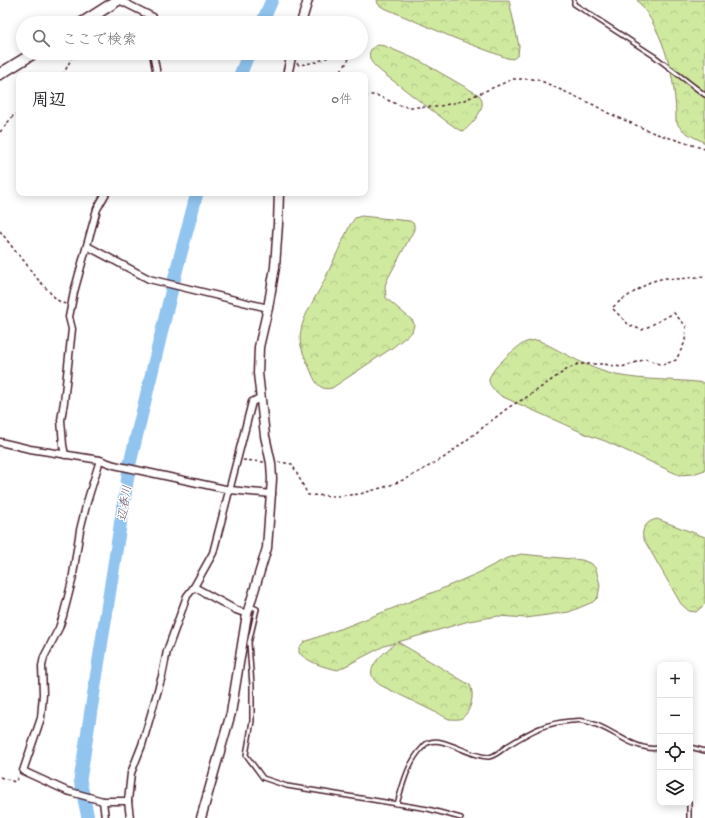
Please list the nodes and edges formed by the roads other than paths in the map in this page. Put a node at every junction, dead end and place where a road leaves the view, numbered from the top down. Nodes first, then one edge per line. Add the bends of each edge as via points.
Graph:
1 (119, 0) edge
2 (308, 0) edge
3 (574, 0) edge
4 (93, 16) edge
5 (151, 16) edge
6 (303, 16) edge
7 (23, 60) edge
8 (154, 60) edge
9 (291, 60) edge
10 (156, 72) edge
11 (288, 72) edge
12 (0, 74) edge
13 (705, 95) edge
14 (104, 196) edge
15 (279, 196) edge
16 (87, 246) junction
17 (268, 308) junction
18 (260, 398) junction
19 (0, 442) edge
20 (65, 455) junction
21 (100, 460) junction
22 (230, 490) junction
23 (272, 494) junction
24 (194, 587) junction
25 (248, 610) junction
26 (657, 748) edge
27 (693, 749) edge
28 (705, 751) edge
29 (101, 800) junction
30 (128, 801) junction
31 (397, 804) junction
32 (689, 806) edge
33 (105, 818) edge
34 (130, 818) edge
35 (201, 818) edge
36 (461, 818) edge
37 (689, 818) edge

1 - 4 highway
1 - 5 street
2 - 6 street
3 - 13 lane via 574,4 654,56
7 - 12 highway
8 - 10 street
9 - 11 street
14 - 16 street via 97,209
15 - 17 street via 275,267
16 - 17 street via 157,282
16 - 20 street via 69,317 72,329 61,420
17 - 18 street via 260,347
18 - 22 street via 252,402
18 - 23 street via 265,436 273,462
19 - 20 street
20 - 21 street
21 - 22 street
21 - 29 street via 85,509 63,616 44,657 41,718 23,771 67,790
22 - 23 street
22 - 24 street via 213,553
23 - 25 street via 267,548
24 - 25 street via 236,610
24 - 30 street via 187,596 167,651 142,746 131,772
25 - 31 lane via 257,609 249,642 252,721 246,755 263,778 287,786
25 - 35 street via 231,713
26 - 31 lane via 648,748 627,741 599,725 582,720 541,727 491,757 468,753 440,742 428,742 410,765
27 - 28 lane
29 - 30 street
29 - 33 street
30 - 34 street
31 - 36 lane
32 - 37 lane

